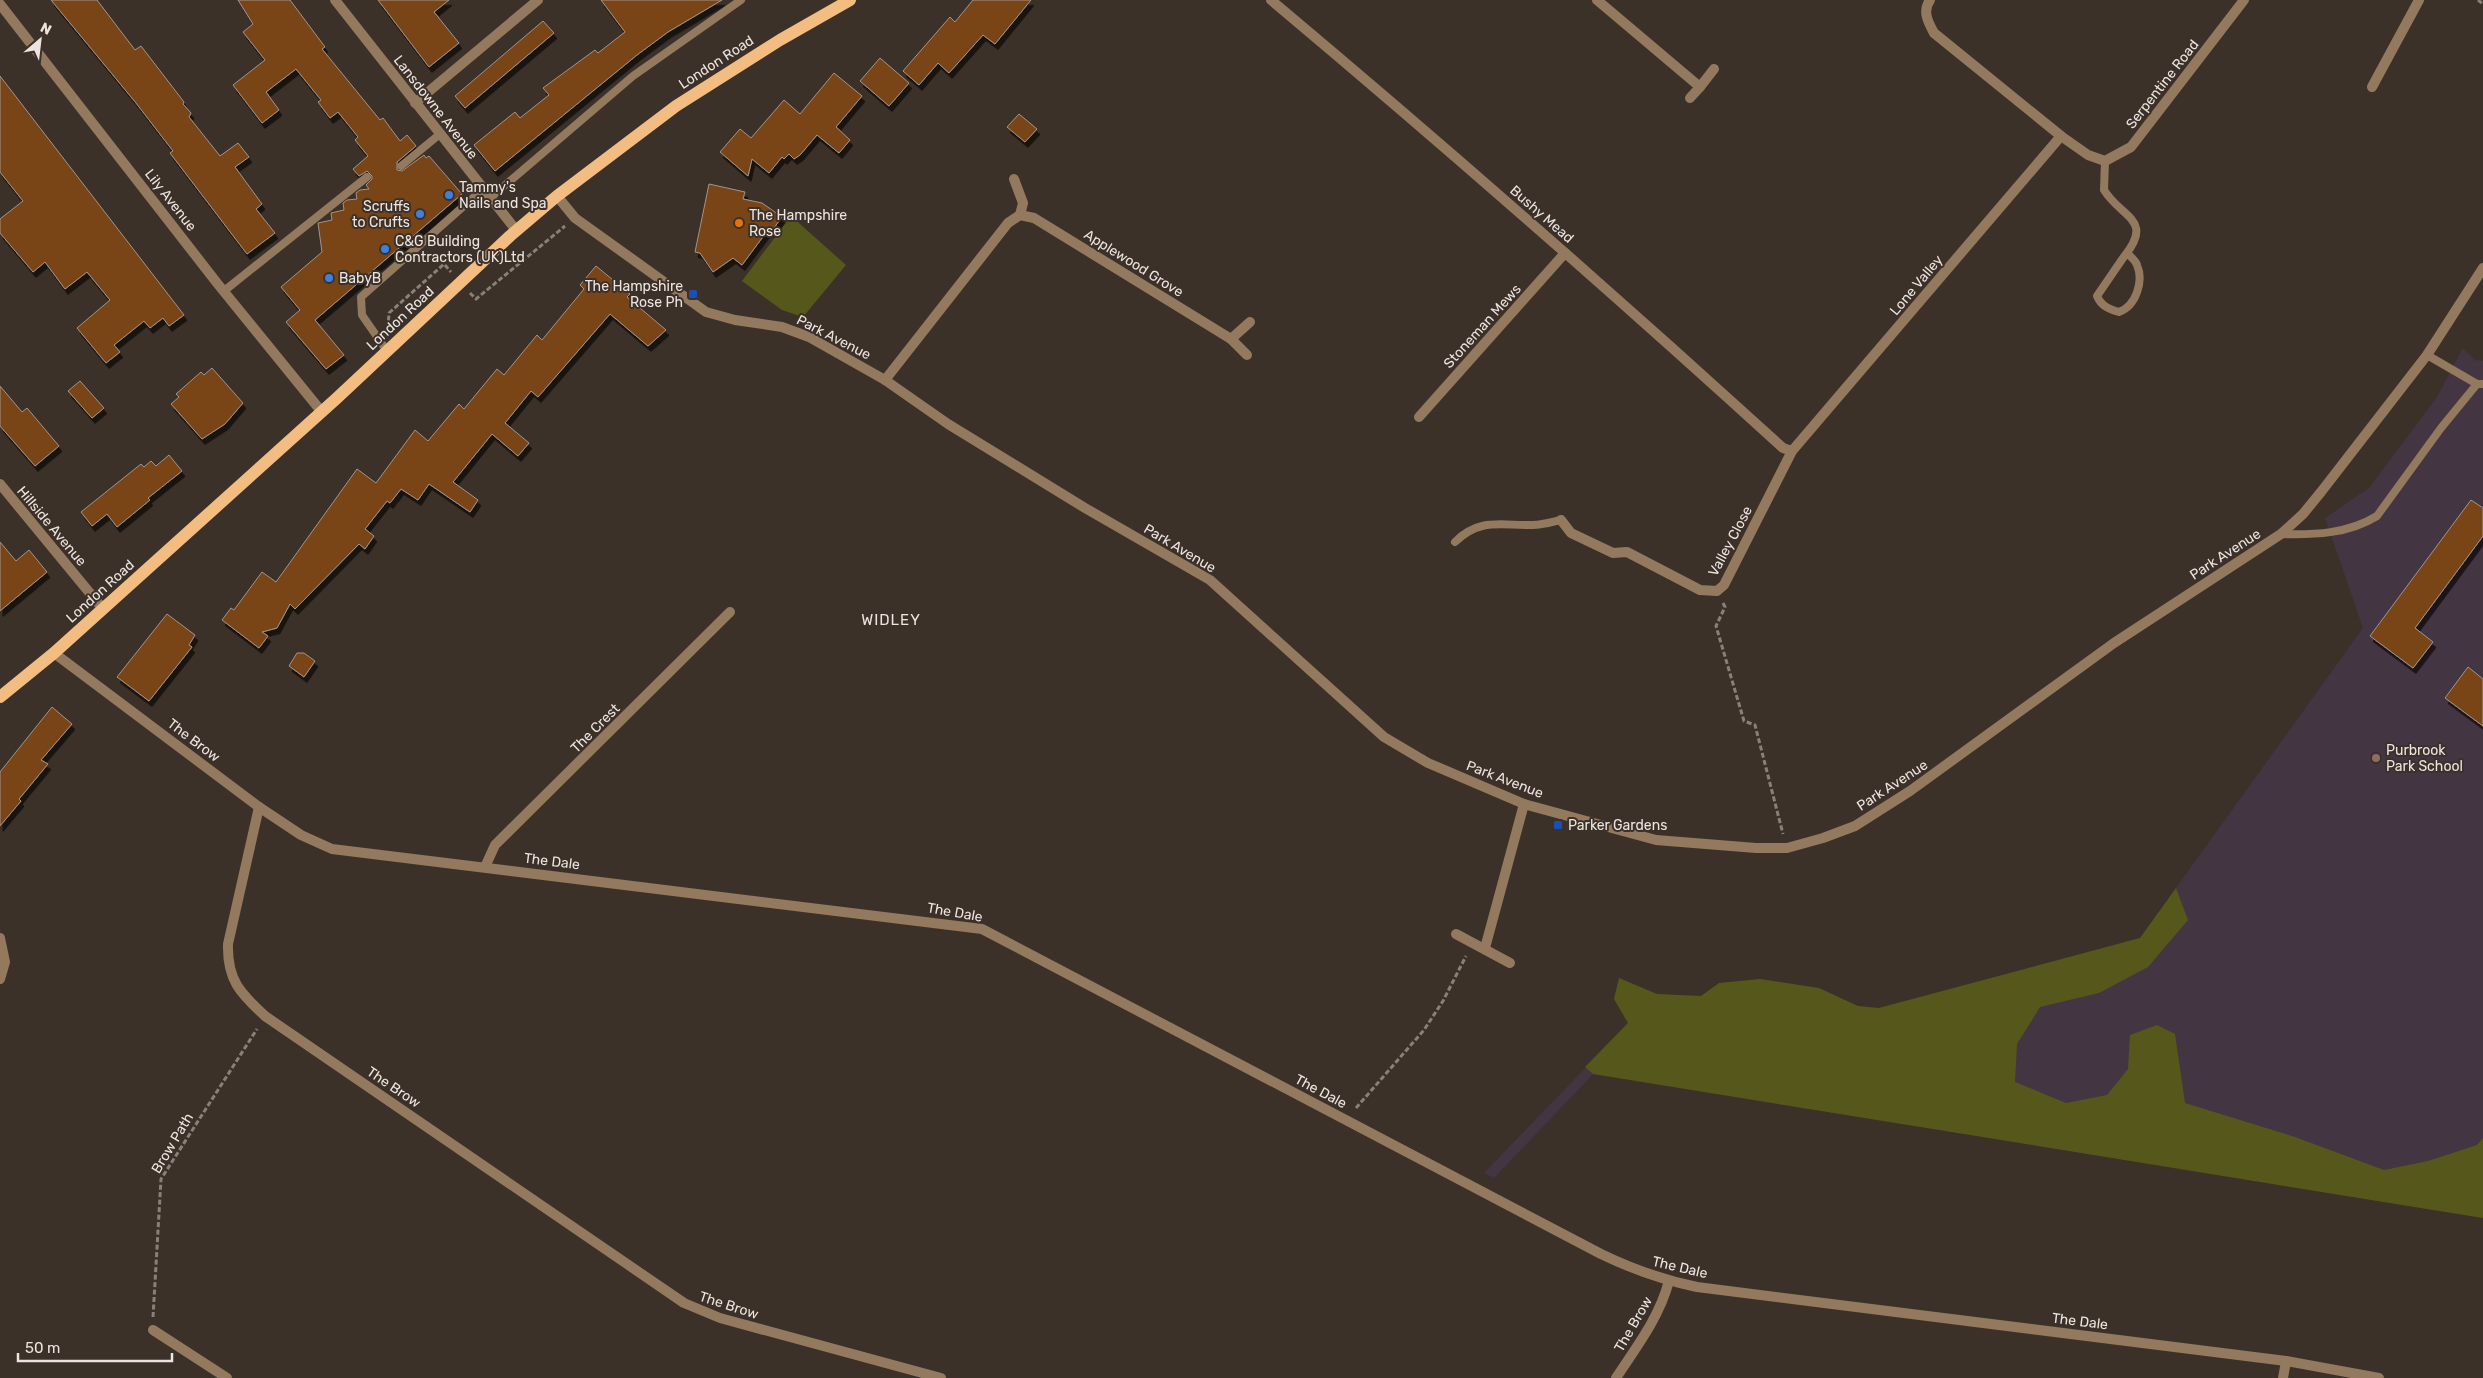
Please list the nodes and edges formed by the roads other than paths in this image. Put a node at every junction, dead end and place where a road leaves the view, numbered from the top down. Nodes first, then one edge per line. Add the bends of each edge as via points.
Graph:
1 (335, 0) edge
2 (538, 0) edge
3 (741, 0) edge
4 (850, 0) edge
5 (1271, 0) edge
6 (1597, 0) edge
7 (1930, 0) edge
8 (2244, 0) edge
9 (2419, 0) edge
10 (0, 4) edge
11 (1714, 69) dead end
12 (1700, 87) junction
13 (2372, 87) dead end
14 (1690, 98) dead end
15 (415, 102) junction
16 (440, 134) junction
17 (2061, 136) junction
18 (2105, 161) junction
19 (401, 166) dead end
20 (368, 177) dead end
21 (1014, 179) dead end
22 (483, 189) junction
23 (557, 196) junction
24 (490, 198) junction
25 (1020, 215) junction
26 (516, 230) junction
27 (1565, 253) junction
28 (2127, 253) junction
29 (2483, 268) edge
30 (224, 291) junction
31 (1250, 322) dead end
32 (1231, 339) junction
33 (387, 351) junction
34 (1247, 355) dead end
35 (2426, 355) junction
36 (885, 380) junction
37 (2480, 384) edge
38 (321, 411) junction
39 (1419, 417) dead end
40 (1792, 452) junction
41 (0, 484) edge
42 (1561, 520) joint
43 (2281, 534) junction
44 (1455, 542) dead end
45 (102, 608) junction
46 (730, 612) dead end
47 (54, 653) junction
48 (0, 697) edge
49 (1524, 804) junction
50 (259, 807) junction
51 (485, 867) junction
52 (1456, 934) dead end
53 (0, 938) edge
54 (1485, 948) junction
55 (1510, 964) dead end
56 (0, 979) edge
57 (1669, 1281) junction
58 (153, 1330) road end
59 (2286, 1361) junction
60 (227, 1378) edge
61 (941, 1378) edge
62 (1616, 1378) edge
63 (2283, 1378) edge
64 (2379, 1378) edge

1 - 15 street, Lansdowne Avenue
2 - 15 street
3 - 24 lane via 633,76
4 - 23 main road, London Road via 742,62 663,115
5 - 27 street, Bushy Mead
6 - 12 street
7 - 17 street via 1926,18 1934,33
8 - 18 street, Serpentine Road via 2131,147
9 - 13 street
10 - 30 street, Lily Avenue
11 - 12 street
12 - 14 street
15 - 16 street, Lansdowne Avenue
16 - 19 lane
16 - 22 street, Lansdowne Avenue
17 - 18 street via 2088,155
17 - 40 street, Lone Valley
18 - 28 lane via 2104,190 2137,228 2134,244
20 - 30 lane
21 - 25 street via 1023,203
22 - 24 street, Lansdowne Avenue
22 - 33 lane via 361,297 362,315
23 - 26 main road, London Road
23 - 36 street, Park Avenue via 575,218 706,312 782,327 809,337
24 - 26 street, Lansdowne Avenue
25 - 32 street, Applewood Grove via 1034,218
25 - 36 street via 1008,223
26 - 33 main road, London Road
27 - 39 street, Stoneman Mews
27 - 40 street, Bushy Mead via 1782,448
28 - 28 lane via 2097,296 2100,303 2119,312 2130,305 2139,284 2137,264
29 - 35 street, Park Avenue
30 - 38 street, Lily Avenue
31 - 32 street
32 - 34 street, Applewood Grove
33 - 38 main road, London Road
35 - 37 lane
35 - 43 street, Park Avenue via 2321,492
36 - 49 street, Park Avenue via 996,454 1210,580 1384,737 1428,763
37 - 43 lane via 2441,428 2377,516 2362,525 2336,531
38 - 45 main road, London Road
40 - 42 street, Valley Close via 1724,585 1717,591 1700,590 1628,552 1613,553 1571,533
41 - 45 street, Hillside Avenue
42 - 44 lane via 1535,526 1481,526 1466,531
43 - 49 street, Park Avenue via 2114,643 1910,791 1855,826 1823,838 1786,848 1656,840
45 - 47 main road, London Road
46 - 51 street, The Crest via 495,845
47 - 48 main road, London Road
47 - 50 street, The Brow
49 - 54 street
50 - 51 street, The Dale via 301,835 332,849
50 - 61 street, The Brow via 228,944 228,964 243,996 266,1016 684,1303 720,1318
51 - 57 street, The Dale via 982,929 1601,1254
52 - 54 street
53 - 56 street via 4,962
54 - 55 street
57 - 59 street, The Dale
57 - 62 street, The Brow via 1652,1323
58 - 60 street
59 - 63 street
59 - 64 street, The Dale

